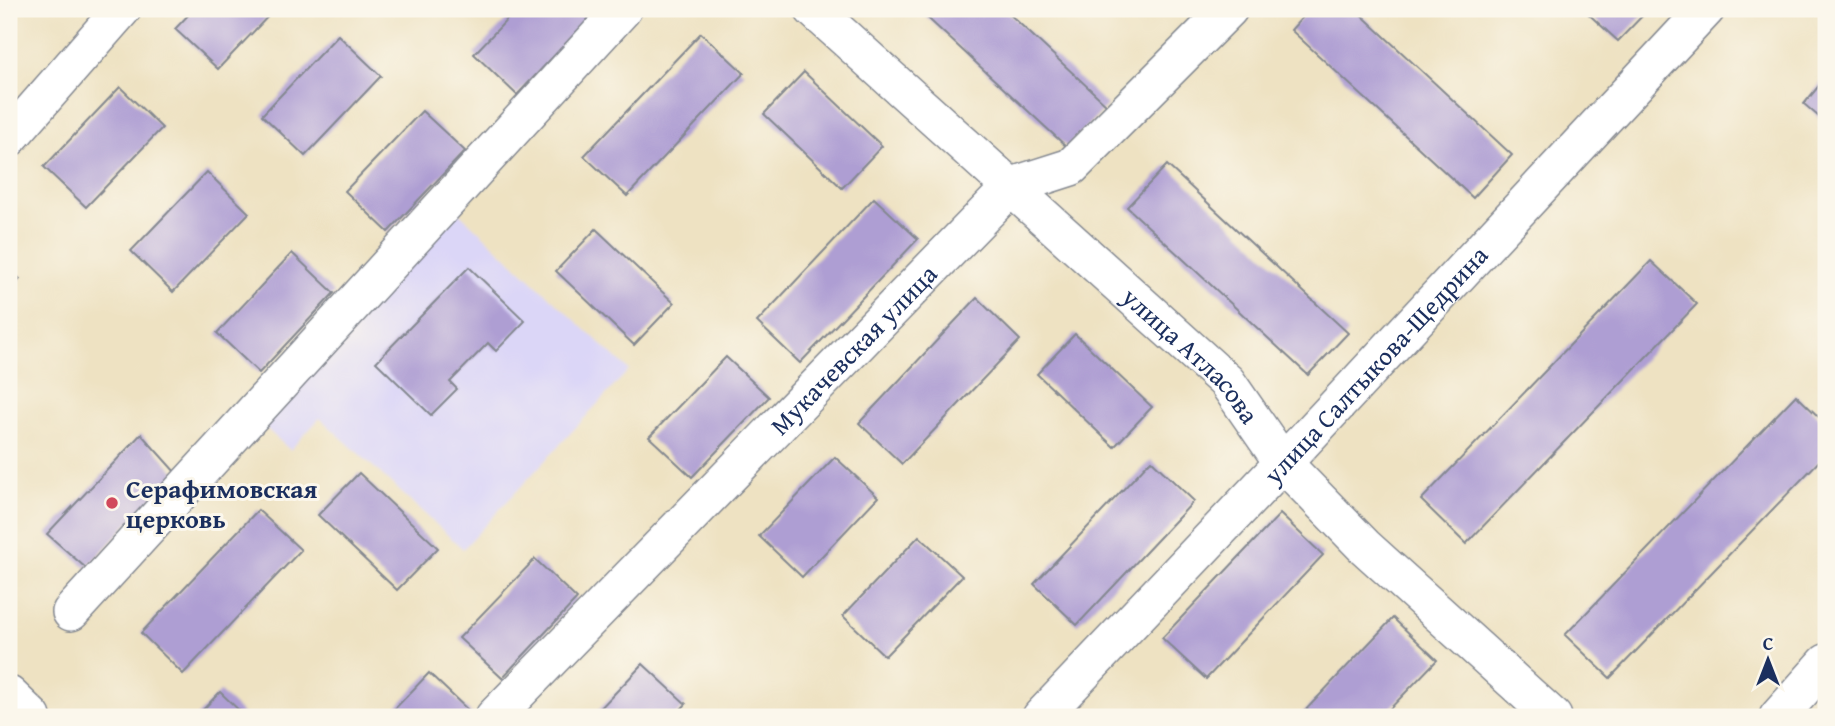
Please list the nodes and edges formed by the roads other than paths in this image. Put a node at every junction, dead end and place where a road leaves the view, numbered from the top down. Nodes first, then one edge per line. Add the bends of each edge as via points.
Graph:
1 (122, 9) edge
2 (623, 9) edge
3 (813, 9) edge
4 (1229, 9) edge
5 (1706, 9) edge
6 (9, 138) edge
7 (1012, 186) junction
8 (1283, 463) junction
9 (71, 612) dead end
10 (1826, 663) edge
11 (9, 695) edge
12 (32, 717) edge
13 (494, 717) edge
14 (1041, 717) edge
15 (1553, 717) edge
16 (1778, 717) edge

1 - 6 street
2 - 9 street
3 - 7 street, улица Атласова
4 - 7 street, Мукачевская улица via 1071,167
5 - 8 street, улица Салтыкова-Щедрина
7 - 8 street, улица Атласова via 1227,382
7 - 13 street, Мукачевская улица
8 - 14 street, улица Салтыкова-Щедрина
8 - 15 street, улица Атласова via 1364,546
10 - 16 street
11 - 12 street

